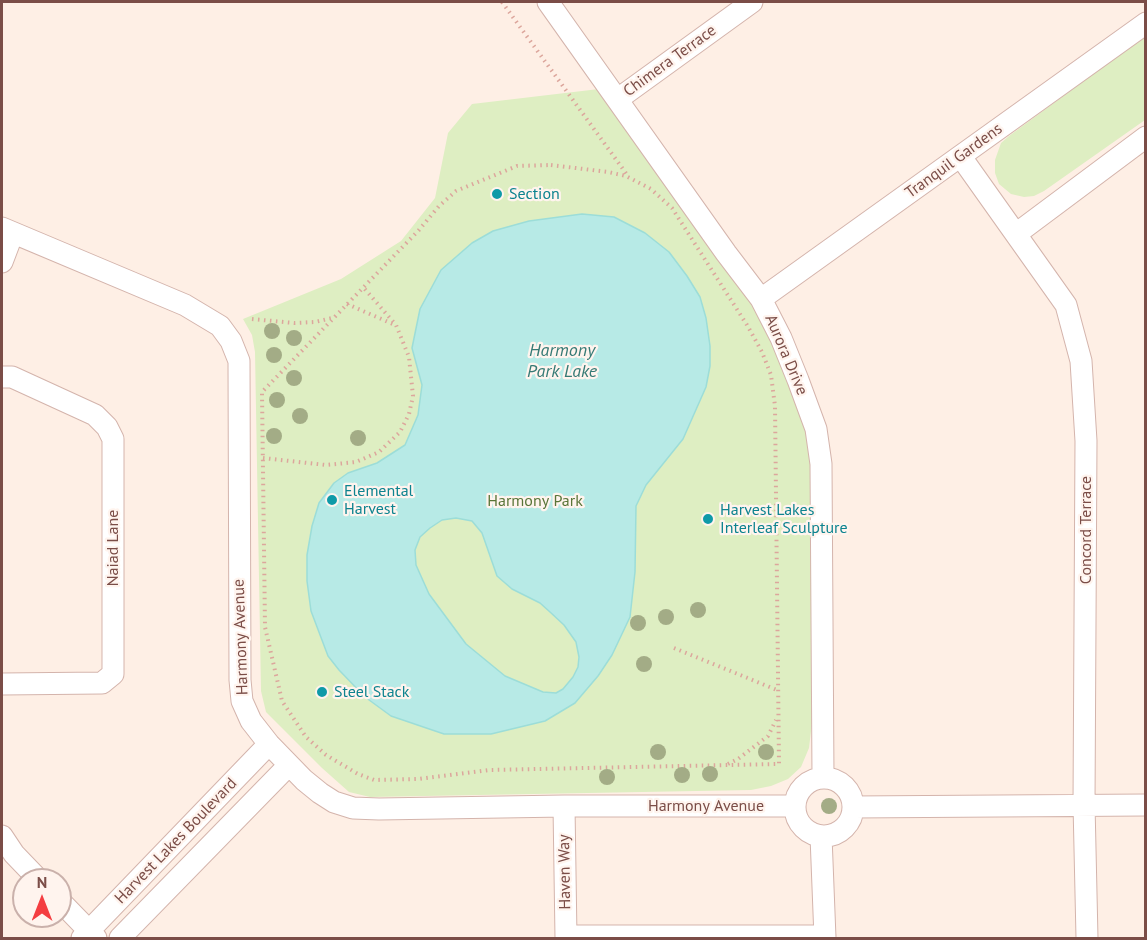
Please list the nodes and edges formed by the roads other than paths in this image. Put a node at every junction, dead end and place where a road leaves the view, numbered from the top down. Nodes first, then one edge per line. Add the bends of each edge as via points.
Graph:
1 (548, 2) edge
2 (752, 2) edge
3 (725, 9) edge
4 (1146, 23) edge
5 (618, 99) junction
6 (1146, 137) edge
7 (961, 157) junction
8 (7, 230) edge
9 (1016, 234) junction
10 (2, 262) edge
11 (761, 299) junction
12 (2, 377) edge
13 (2, 684) edge
14 (269, 744) junction
15 (289, 765) junction
16 (823, 777) junction
17 (1084, 804) junction
18 (1146, 805) edge
19 (564, 806) junction
20 (794, 806) junction
21 (853, 807) junction
22 (2, 836) edge
23 (821, 836) junction
24 (27, 868) edge
25 (72, 916) edge
26 (89, 936) edge
27 (566, 937) edge
28 (694, 937) edge
29 (825, 937) edge
30 (120, 939) edge
31 (1087, 939) edge

1 - 5 street, Aurora Drive
2 - 3 street, Chimera Terrace
3 - 5 street, Chimera Terrace
4 - 7 street, Tranquil Gardens
5 - 11 street, Aurora Drive
6 - 9 street
7 - 9 street, Concord Terrace
7 - 11 street, Tranquil Gardens
8 - 10 street
8 - 14 street, Harmony Avenue via 185,305 220,326 231,341 239,362 240,680 242,700 251,720
9 - 17 street, Concord Terrace via 1066,305 1081,362 1086,441
11 - 16 street, Aurora Drive via 781,338 816,429 820,464
12 - 13 street, Naiad Lane via 12,377 95,415 113,439 113,674 102,683
14 - 15 street, Harmony Avenue
14 - 26 street, Harvest Lakes Boulevard
15 - 19 street, Harmony Avenue via 320,793 353,808
15 - 30 street, Harvest Lakes Boulevard
16 - 20 street via 803,786
16 - 21 street via 845,786
17 - 18 street
17 - 21 street
17 - 31 street, Concord Terrace
19 - 20 street, Harmony Avenue
19 - 27 street, Haven Way
20 - 23 street via 802,827
21 - 23 street via 844,829
22 - 24 street
23 - 29 street
25 - 26 street
27 - 28 street
28 - 29 street

